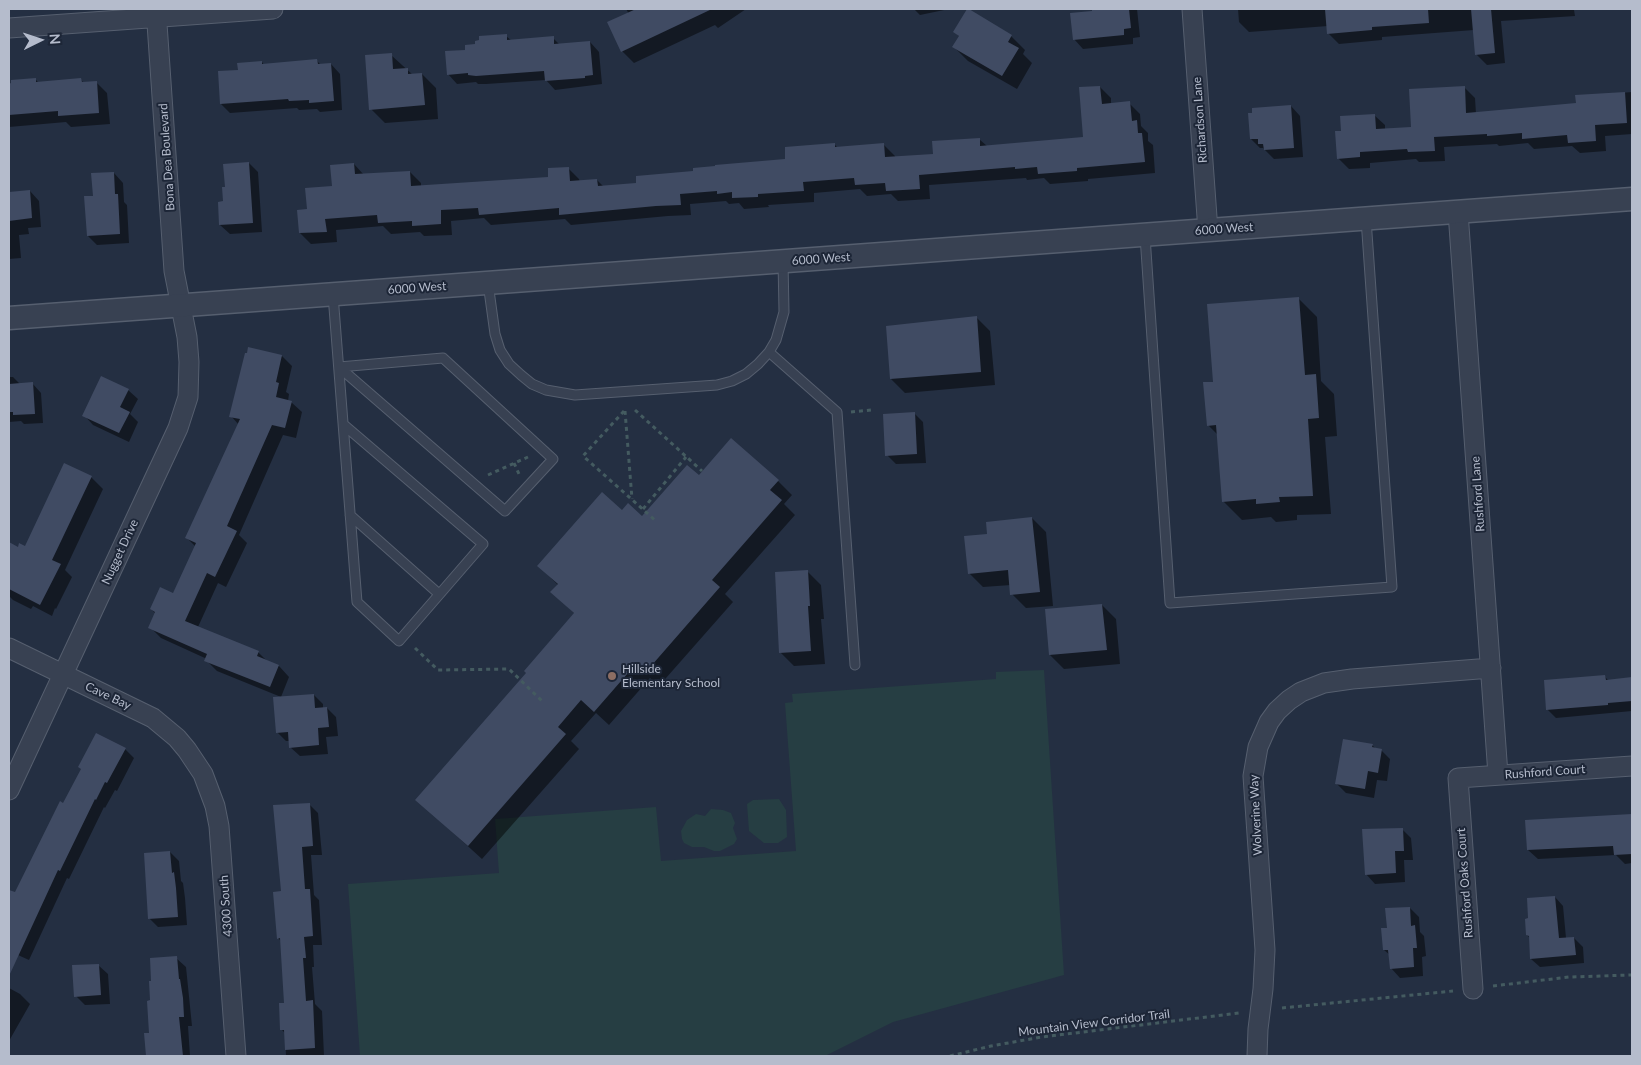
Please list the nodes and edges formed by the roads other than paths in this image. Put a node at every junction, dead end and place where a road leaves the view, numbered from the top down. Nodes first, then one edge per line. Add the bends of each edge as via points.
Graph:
1 (273, 9) edge
2 (1192, 9) edge
3 (157, 13) edge
4 (9, 28) edge
5 (1632, 199) edge
6 (1458, 212) junction
7 (1366, 219) junction
8 (1208, 231) junction
9 (1145, 235) junction
10 (783, 262) junction
11 (488, 283) junction
12 (333, 294) junction
13 (181, 305) junction
14 (9, 318) edge
15 (769, 352) junction
16 (339, 367) junction
17 (344, 424) junction
18 (350, 515) junction
19 (439, 594) junction
20 (9, 648) edge
21 (855, 665) dead end
22 (1491, 668) junction
23 (63, 674) junction
24 (195, 761) joint
25 (1632, 766) edge
26 (1498, 776) junction
27 (1458, 778) joint
28 (9, 790) edge
29 (1473, 989) dead end
30 (236, 1056) edge
31 (1257, 1056) edge

1 - 3 street
2 - 8 street, Richardson Lane
3 - 4 street
3 - 13 street, Bona Dea Boulevard via 174,271
5 - 6 street, 6000 West
6 - 7 street, 6000 West
6 - 22 street, Rushford Lane
7 - 8 street, 6000 West
7 - 9 lane via 1392,588 1170,603
8 - 9 street, 6000 West
9 - 10 street, 6000 West
10 - 11 street, 6000 West
10 - 15 lane via 784,312
11 - 12 street, 6000 West
11 - 15 lane via 495,334 509,364 532,384 560,394 717,385 746,374
12 - 13 street, 6000 West
12 - 16 lane
13 - 14 street, 6000 West
13 - 23 street, Nugget Drive via 189,362 184,413
15 - 21 lane via 837,412
16 - 16 lane via 506,511 553,459 444,358
16 - 17 lane
17 - 18 lane
17 - 19 lane via 482,544
18 - 19 lane
18 - 19 lane via 357,602 399,641
20 - 23 street, Cave Bay
22 - 26 street, Rushford Lane
22 - 31 street, Wolverine Way via 1324,683 1289,700 1269,722 1258,747 1253,776 1264,950
23 - 24 street, Cave Bay via 153,718 177,738
23 - 28 street, Nugget Drive
24 - 30 street, 4300 South via 210,789 219,826
25 - 26 street, Rushford Court
26 - 27 street, Rushford Court
27 - 29 street, Rushford Oaks Court

